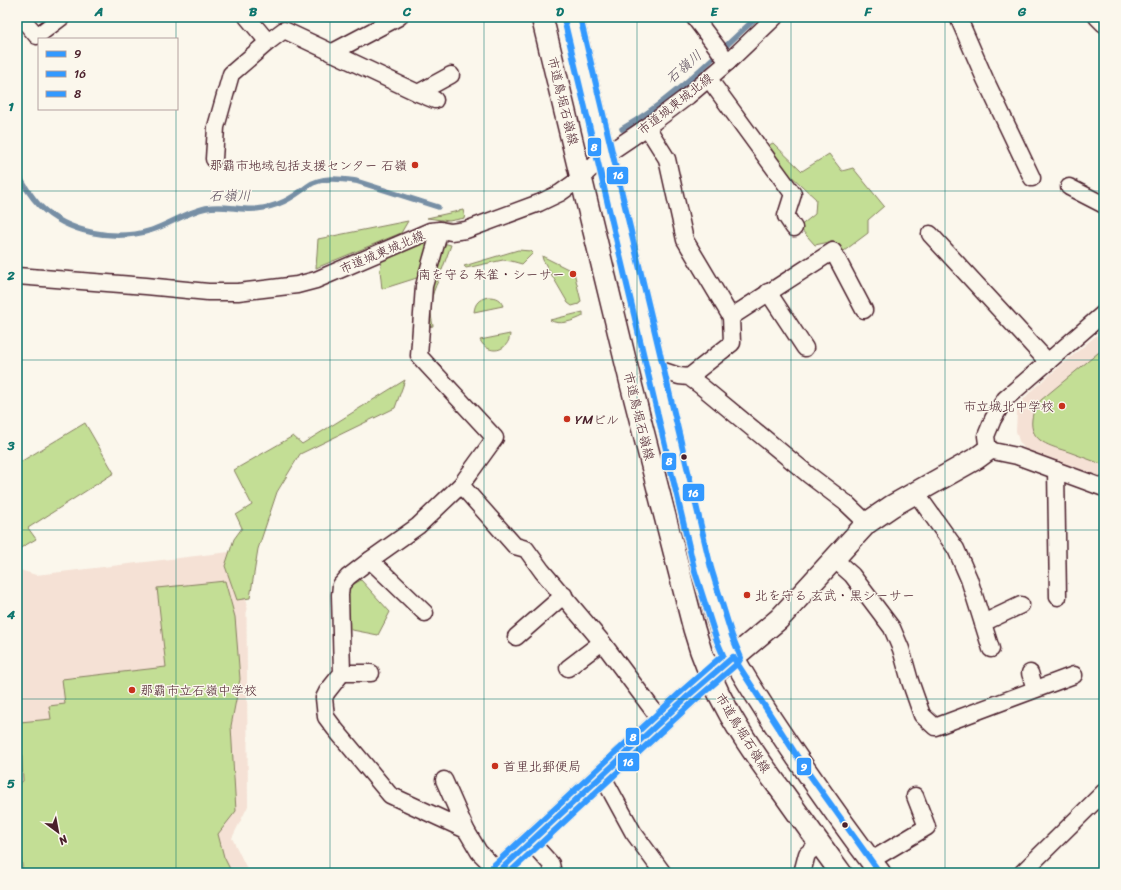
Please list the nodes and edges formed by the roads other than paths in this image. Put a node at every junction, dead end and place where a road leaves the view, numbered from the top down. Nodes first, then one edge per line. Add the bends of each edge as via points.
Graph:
1 (21, 17) edge
2 (62, 17) edge
3 (247, 17) edge
4 (399, 17) edge
5 (542, 17) edge
6 (572, 17) edge
7 (694, 17) edge
8 (775, 17) edge
9 (958, 17) edge
10 (1097, 17) edge
11 (1104, 24) edge
12 (268, 42) junction
13 (331, 53) junction
14 (722, 55) junction
15 (451, 75) dead end
16 (709, 79) junction
17 (418, 93) junction
18 (435, 100) dead end
19 (647, 127) junction
20 (604, 156) junction
21 (214, 159) dead end
22 (581, 178) junction
23 (1032, 178) dead end
24 (1069, 187) dead end
25 (1104, 205) edge
26 (794, 228) dead end
27 (440, 230) junction
28 (930, 234) dead end
29 (17, 276) edge
30 (768, 292) junction
31 (864, 310) dead end
32 (1104, 313) edge
33 (731, 317) junction
34 (805, 348) dead end
35 (1048, 362) junction
36 (655, 368) junction
37 (689, 377) junction
38 (988, 450) junction
39 (1056, 470) junction
40 (461, 485) junction
41 (1104, 488) edge
42 (916, 493) junction
43 (867, 523) junction
44 (834, 559) junction
45 (370, 560) junction
46 (564, 595) junction
47 (1058, 598) dead end
48 (1021, 605) dead end
49 (425, 613) dead end
50 (983, 623) junction
51 (516, 637) dead end
52 (602, 642) junction
53 (991, 649) dead end
54 (733, 657) junction
55 (568, 668) dead end
56 (342, 673) junction
57 (371, 673) dead end
58 (1030, 673) dead end
59 (1074, 674) dead end
60 (710, 677) junction
61 (1035, 689) junction
62 (662, 722) junction
63 (603, 776) junction
64 (444, 780) dead end
65 (1104, 792) edge
66 (915, 796) dead end
67 (466, 830) junction
68 (531, 842) junction
69 (819, 844) junction
70 (875, 867) edge
71 (498, 872) edge
72 (553, 873) edge
73 (663, 873) edge
74 (802, 873) edge
75 (841, 873) edge
76 (1022, 873) edge

1 - 2 street via 37,36
3 - 12 street
4 - 13 street
5 - 22 street, 市道鳥堀石嶺線
6 - 20 street, 市道鳥堀石嶺線
7 - 14 street
8 - 14 street, 市道城東城北線
9 - 23 street
10 - 11 street
12 - 13 street via 284,30
12 - 21 street via 230,74 216,127
13 - 17 street
14 - 16 street, 市道城東城北線
15 - 17 street
16 - 19 street, 市道城東城北線
16 - 26 street via 793,194 786,216
17 - 18 street
19 - 20 street, 市道城東城北線
19 - 33 street via 667,159 685,240
20 - 22 street, 市道城東城北線
20 - 36 street, 市道鳥堀石嶺線
22 - 27 street, 市道城東城北線 via 560,193 539,203 481,225 451,232
22 - 60 street, 市道鳥堀石嶺線 via 694,629
24 - 25 street
27 - 29 street, 市道城東城北線 via 430,231 316,280 297,285 238,292 208,292
27 - 40 street via 424,286 419,356 495,438
28 - 35 street
30 - 31 street via 833,251
30 - 33 street
30 - 34 street
32 - 35 street
33 - 37 street via 732,343
35 - 38 street via 1005,399 986,436
36 - 37 street
36 - 54 street, 市道鳥堀石嶺線 via 703,570 725,640
37 - 43 street
38 - 39 street via 1017,456
38 - 42 street
39 - 41 street
39 - 47 street
40 - 45 street via 418,526
40 - 46 street via 515,546 526,549
42 - 43 street
42 - 50 street via 956,549
43 - 44 street
44 - 54 street via 779,619
44 - 61 street via 852,575 892,628 922,715 936,727
45 - 49 street
45 - 56 street via 341,585
46 - 51 street
46 - 52 street
48 - 50 street
50 - 53 street
52 - 55 street
52 - 62 street
54 - 60 street
54 - 70 street, 市道鳥堀石嶺線 via 792,750
56 - 57 street
56 - 67 street via 324,698 326,716 335,729 390,795
58 - 61 street
59 - 61 street
60 - 62 street
60 - 69 street, 市道鳥堀石嶺線 via 733,722
62 - 63 street
63 - 68 street
63 - 73 street via 633,832
64 - 67 street
65 - 76 street
66 - 70 street via 927,827
67 - 71 street via 479,852
68 - 71 street
68 - 72 street via 551,864
69 - 74 street via 807,854
69 - 75 street, 市道鳥堀石嶺線

